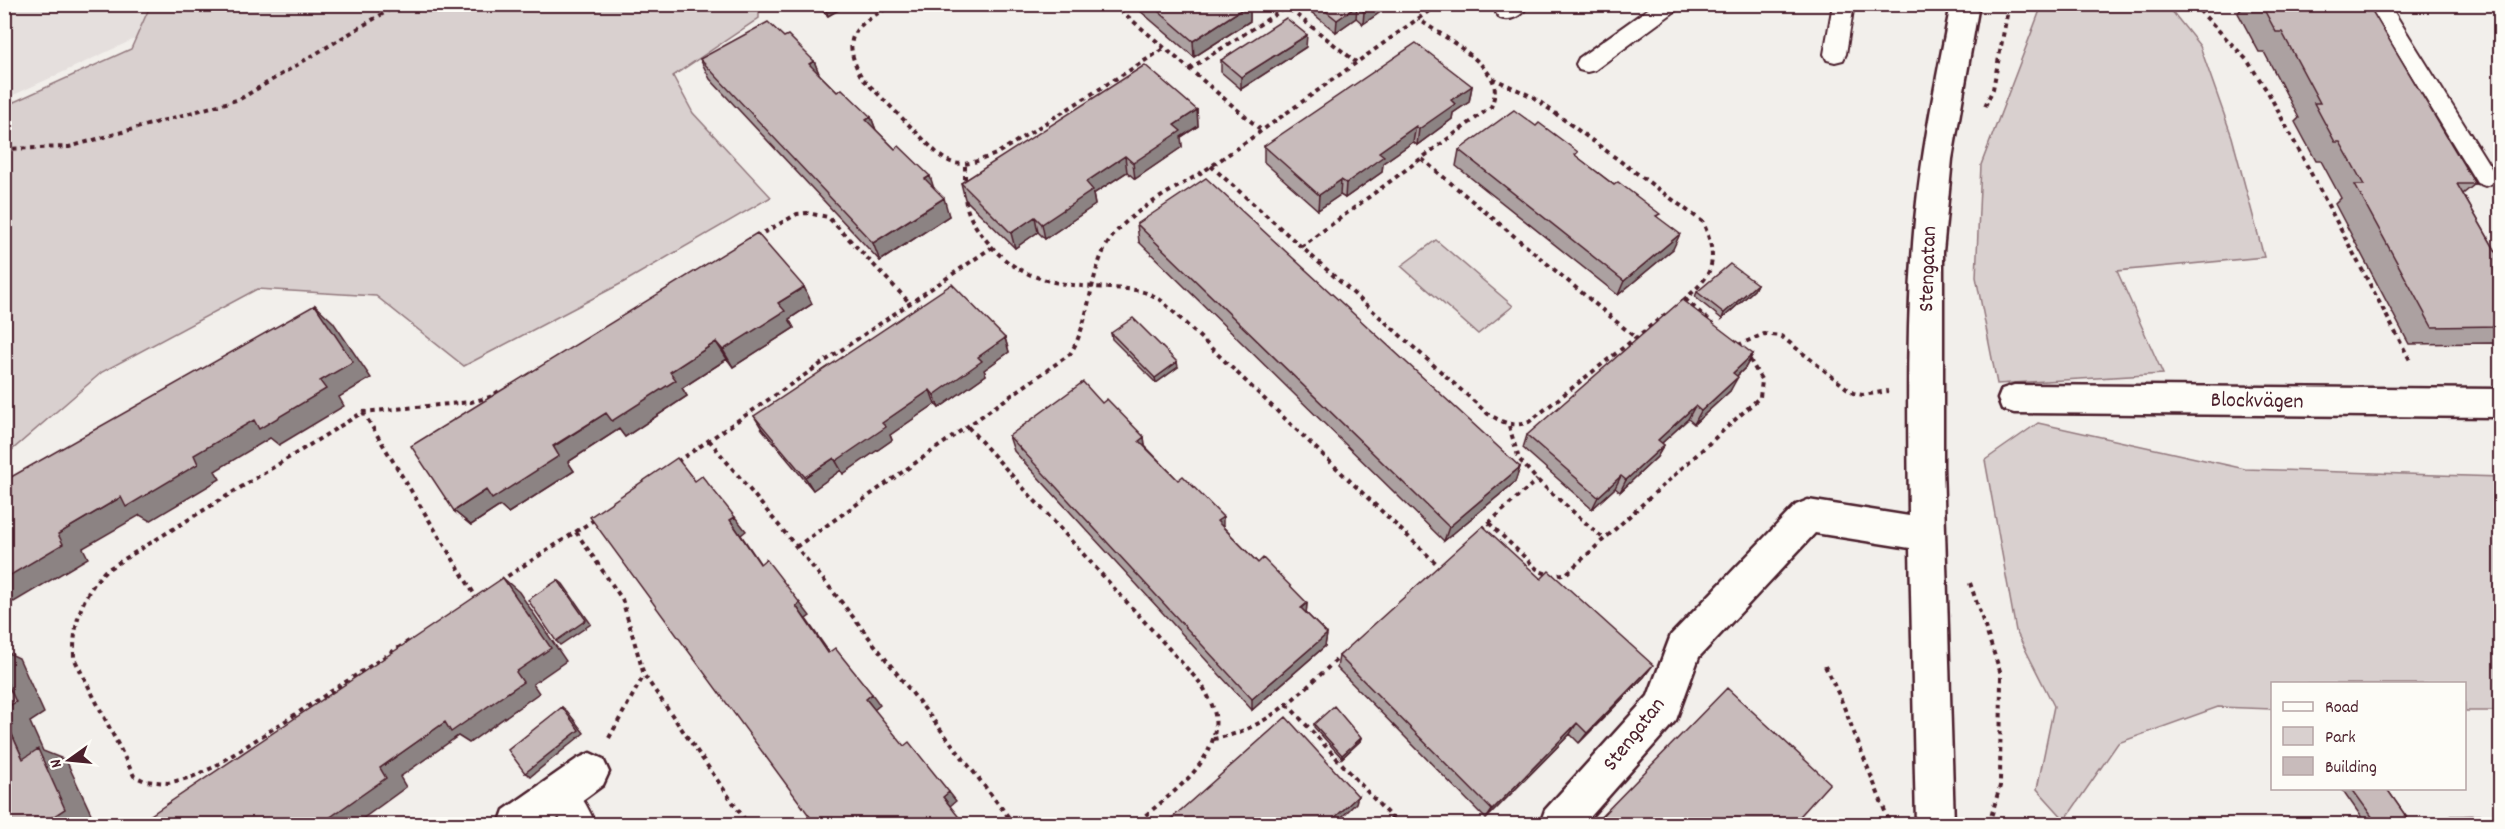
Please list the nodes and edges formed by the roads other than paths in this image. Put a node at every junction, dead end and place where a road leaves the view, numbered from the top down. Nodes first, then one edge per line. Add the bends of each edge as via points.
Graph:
1 (1671, 4) edge
2 (1844, 4) edge
3 (1965, 4) edge
4 (2378, 4) edge
5 (1835, 54) dead end
6 (1587, 64) dead end
7 (2485, 177) dead end
8 (2014, 399) dead end
9 (2500, 404) edge
10 (1929, 535) junction
11 (577, 797) edge
12 (518, 825) edge
13 (1559, 825) edge
14 (1935, 825) edge

1 - 6 lane
2 - 5 lane
3 - 10 street, Stengatan via 1934,182 1928,251
4 - 7 lane
8 - 9 street, Blockvägen
10 - 13 street, Stengatan via 1808,516 1684,647 1663,707
10 - 14 street, Stengatan
11 - 12 street

